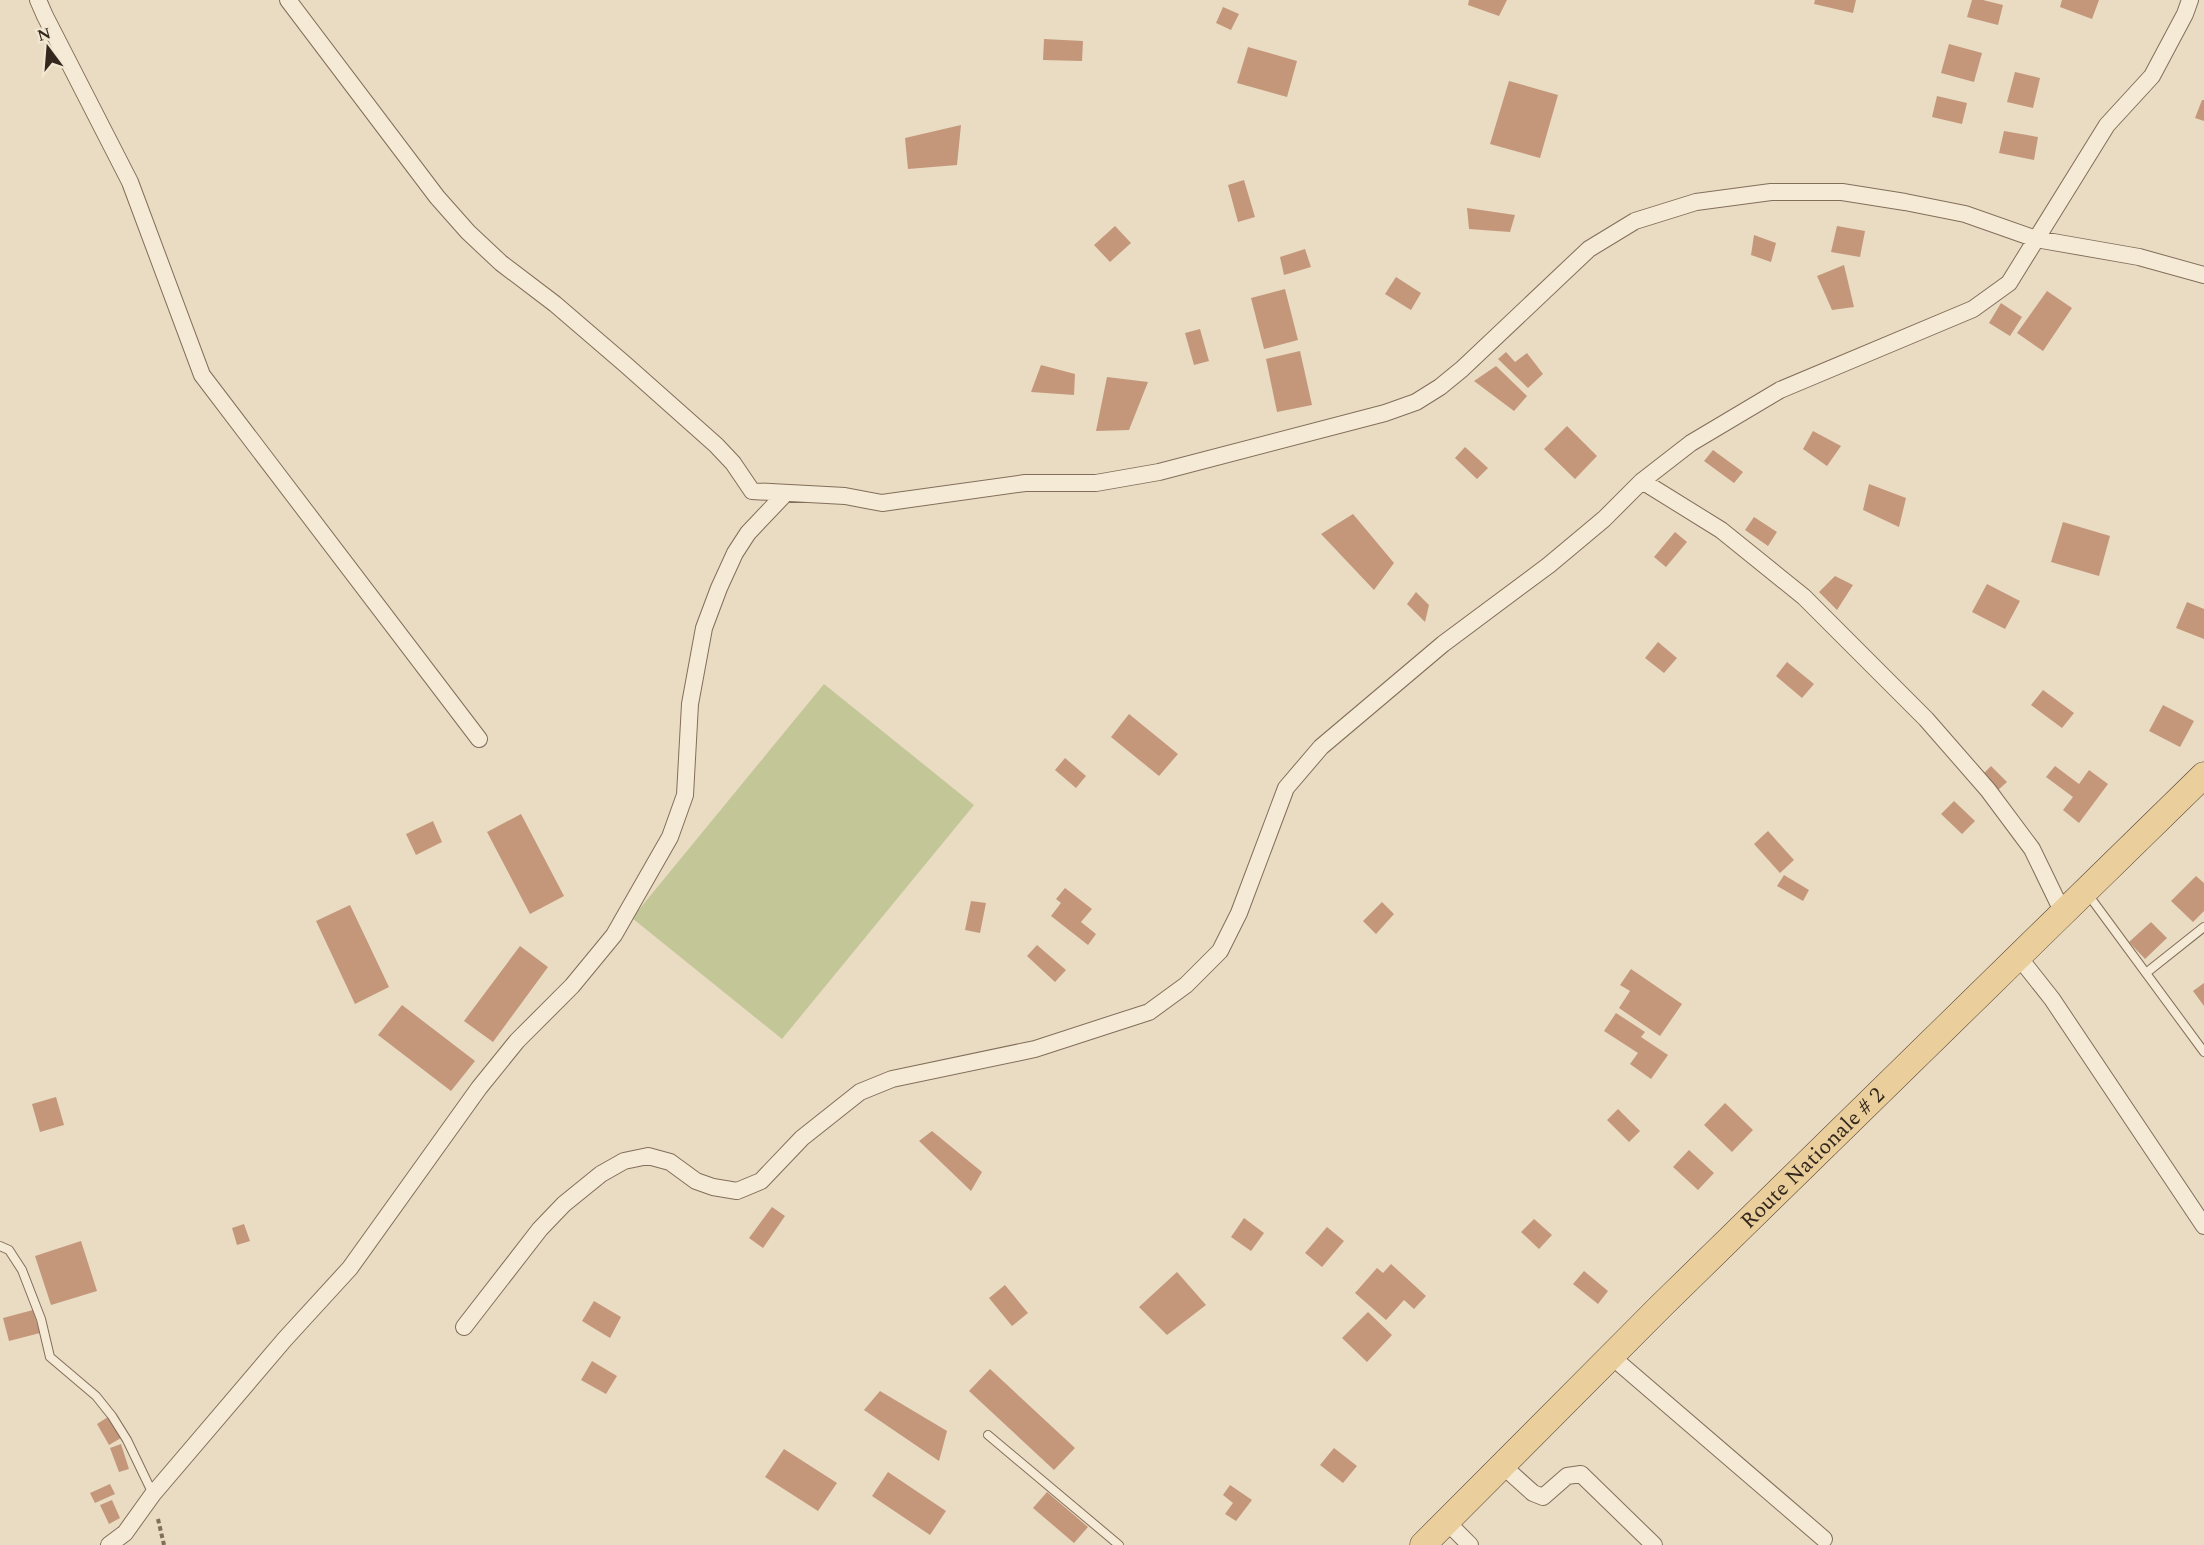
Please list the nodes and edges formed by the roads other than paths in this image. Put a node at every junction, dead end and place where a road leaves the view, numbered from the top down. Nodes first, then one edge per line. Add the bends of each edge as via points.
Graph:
1 (38, 0) edge
2 (288, 0) edge
3 (2190, 0) edge
4 (2036, 239) junction
5 (2204, 275) edge
6 (1642, 481) junction
7 (785, 494) junction
8 (479, 739) dead end
9 (2204, 775) edge
10 (2086, 890) junction
11 (2063, 913) junction
12 (2204, 927) edge
13 (2019, 956) junction
14 (2146, 973) junction
15 (2204, 1052) edge
16 (2204, 1226) edge
17 (0, 1246) edge
18 (464, 1327) dead end
19 (1611, 1356) junction
20 (988, 1435) dead end
21 (1503, 1466) junction
22 (153, 1494) junction
23 (1446, 1522) junction
24 (1824, 1539) dead end
25 (109, 1545) edge
26 (1119, 1545) edge
27 (1423, 1545) edge
28 (1470, 1545) edge
29 (1654, 1545) edge

1 - 8 street via 130,182 202,375
2 - 7 street via 430,188 468,232 716,445 752,491
3 - 4 street via 2152,76 2107,125
4 - 5 street via 2139,257
4 - 6 street via 2009,283 1973,309 1780,390 1690,443
4 - 7 street via 1965,214 1842,192 1772,192 1696,202 1635,221 1589,249 1440,387 1416,402 1385,413 1159,472 1096,483 1025,483 882,503 845,496
6 - 11 street via 1722,530 1804,597 1926,719 1988,790 2032,849
6 - 18 street via 1595,527 1443,644 1320,747 1286,788 1239,913 1220,951 1186,985 1149,1011 1035,1049 892,1079 860,1092 802,1138 761,1181 737,1191 696,1181 670,1162 648,1156 624,1161 564,1204
7 - 22 street via 748,533 719,588 704,628 690,704 685,795 670,837 614,935 479,1088 350,1268
9 - 10 main road, Route Nationale # 2
10 - 11 main road, Route Nationale # 2
10 - 14 lane
11 - 13 main road, Route Nationale # 2
12 - 14 lane
13 - 16 street
13 - 19 main road, Route Nationale # 2
14 - 15 lane
17 - 22 lane via 9,1250 22,1270 41,1319 50,1357 96,1396 112,1416
19 - 21 main road, Route Nationale # 2
19 - 24 street
20 - 26 lane
21 - 23 main road, Route Nationale # 2
21 - 29 street via 1533,1493 1544,1497 1567,1476 1581,1474
22 - 25 street via 125,1533
23 - 27 main road, Route Nationale # 2
23 - 28 street

